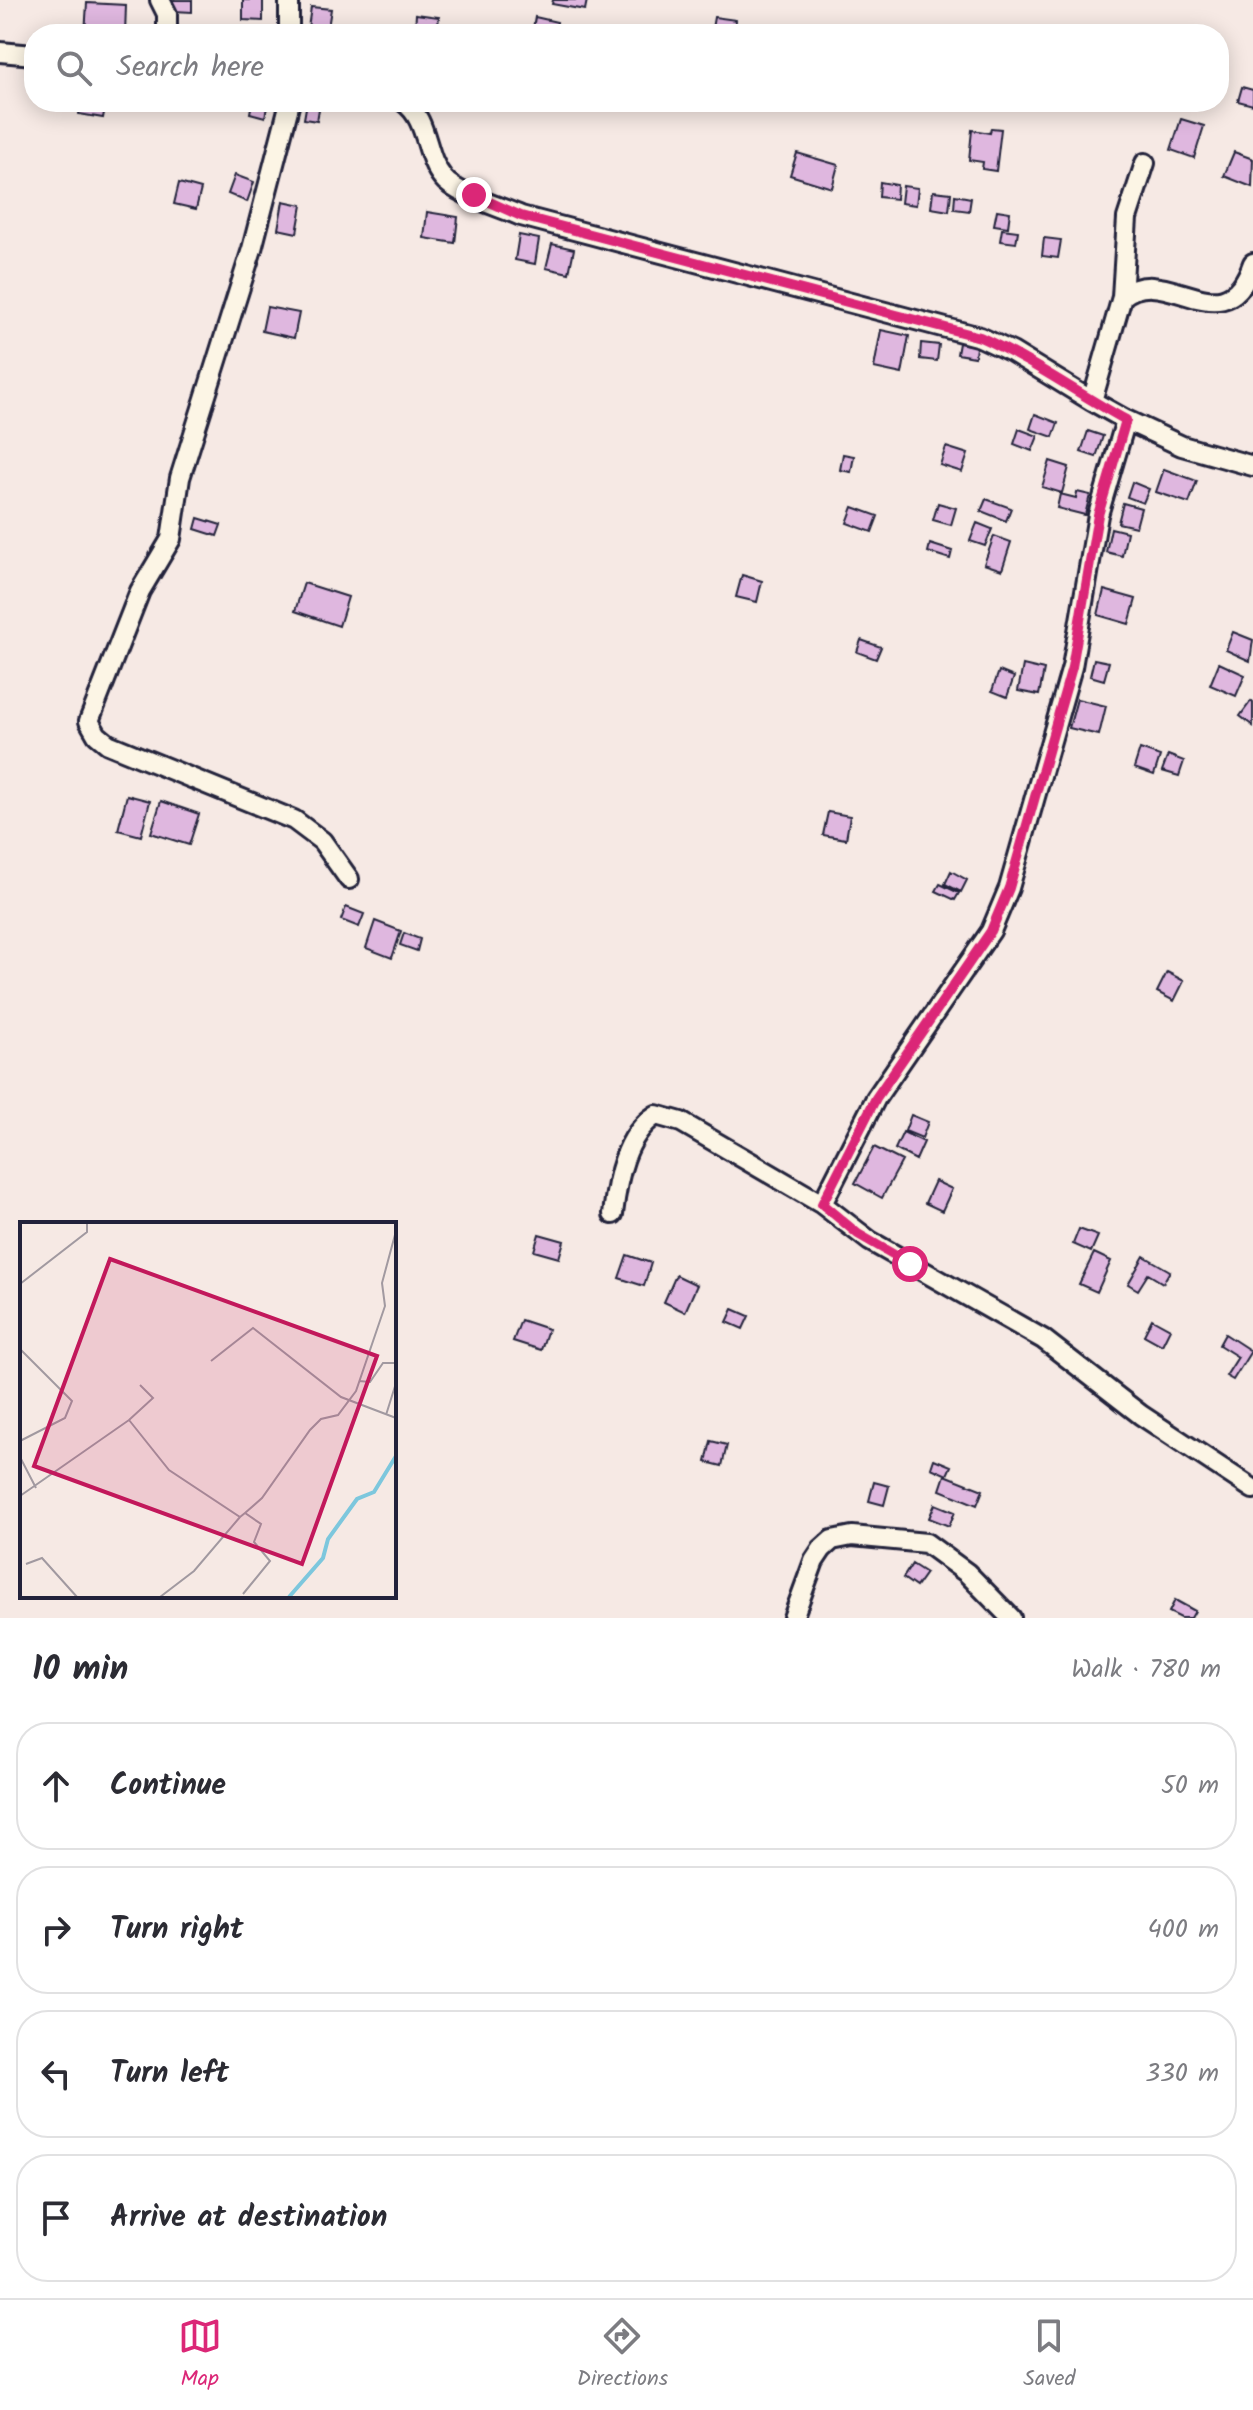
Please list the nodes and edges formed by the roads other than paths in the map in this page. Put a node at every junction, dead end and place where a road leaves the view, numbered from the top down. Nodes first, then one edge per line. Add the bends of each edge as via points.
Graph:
1 (160, 0) edge
2 (289, 0) edge
3 (167, 24) edge
4 (289, 24) edge
5 (0, 52) edge
6 (24, 54) edge
7 (287, 112) edge
8 (413, 112) edge
9 (1145, 163) dead end
10 (1253, 263) edge
11 (1122, 297) junction
12 (1092, 401) junction
13 (1126, 420) junction
14 (1253, 466) edge
15 (349, 879) dead end
16 (822, 1204) junction
17 (613, 1214) dead end
18 (1253, 1489) edge
19 (793, 1618) edge
20 (1011, 1618) edge

1 - 3 street
2 - 4 street
5 - 6 street
7 - 15 street via 252,249 180,478 171,539 140,591 89,721 108,744 294,820 322,841
8 - 12 street via 443,179 461,191 521,216 980,337
9 - 11 street via 1127,218
10 - 11 street via 1238,292 1224,299 1143,287
11 - 12 street
12 - 13 street
13 - 14 street via 1182,446
13 - 16 street via 1098,515 1072,667 1009,888 983,943 876,1098
16 - 17 street via 681,1122 656,1115 630,1147 616,1183
16 - 18 street via 870,1241 1043,1339 1141,1415
19 - 20 street via 822,1549 832,1540 852,1536 926,1543 967,1573

